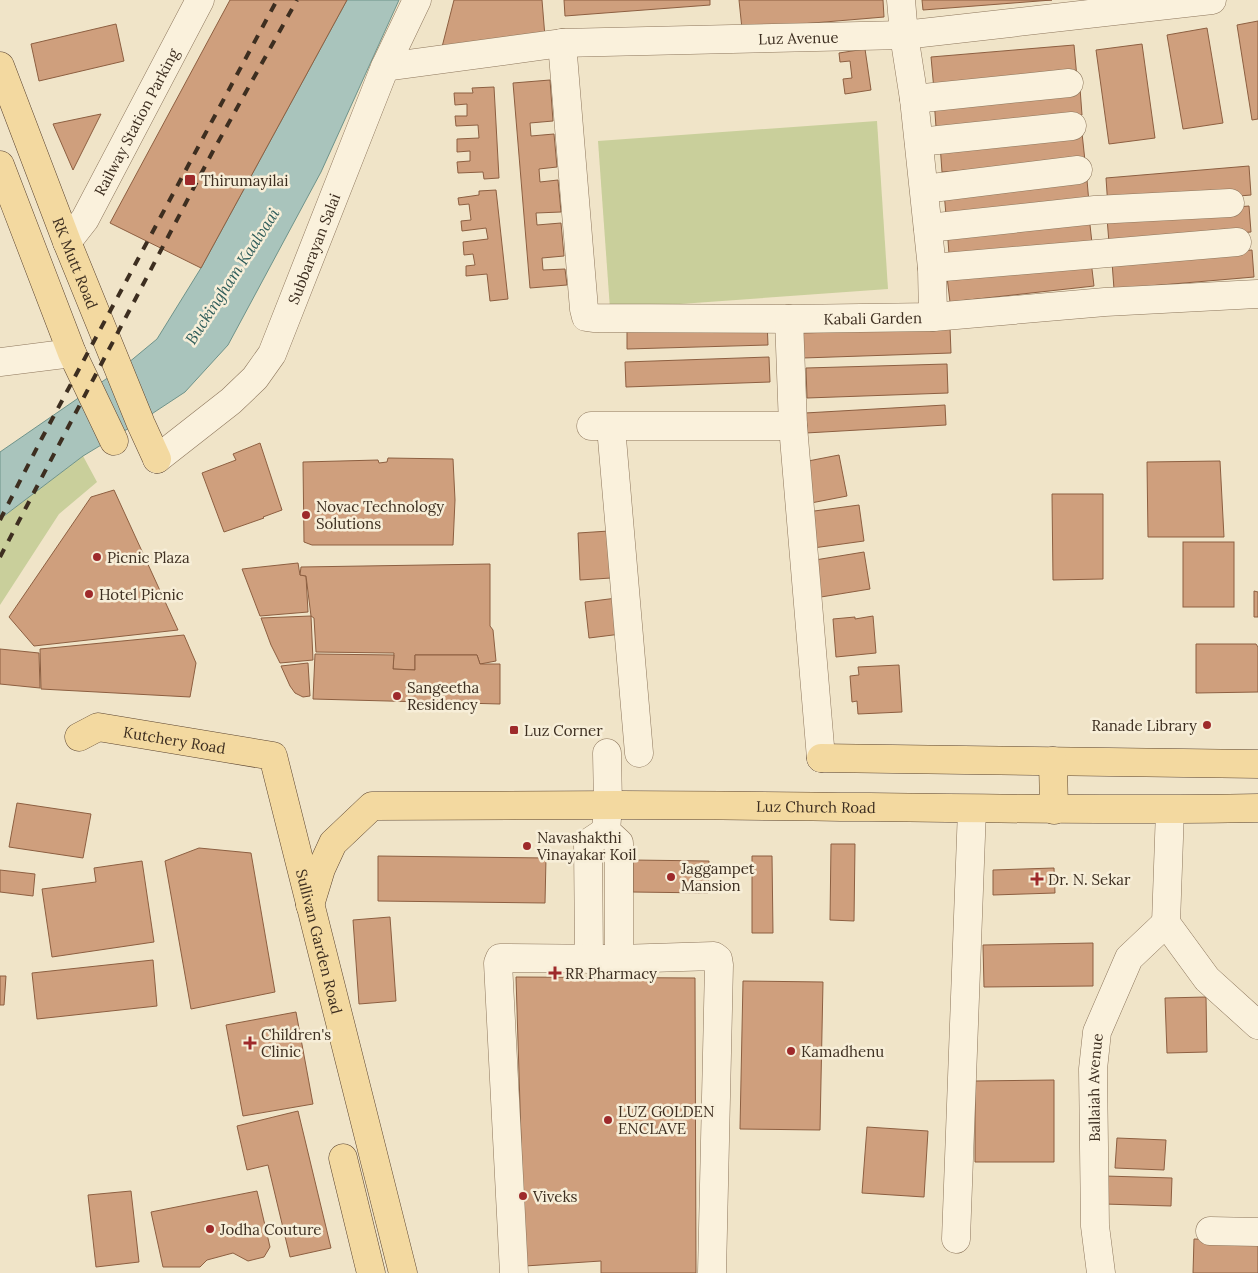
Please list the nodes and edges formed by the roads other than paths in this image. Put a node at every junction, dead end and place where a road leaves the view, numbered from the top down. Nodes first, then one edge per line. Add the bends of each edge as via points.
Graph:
1 (200, 0) edge
2 (417, 0) edge
3 (901, 0) edge
4 (1212, 0) edge
5 (904, 35) junction
6 (562, 44) junction
7 (0, 66) edge
8 (385, 68) junction
9 (1069, 83) dead end
10 (914, 99) junction
11 (1072, 126) dead end
12 (919, 142) junction
13 (1, 170) edge
14 (1078, 170) dead end
15 (924, 189) junction
16 (1230, 203) dead end
17 (928, 228) junction
18 (68, 242) junction
19 (1237, 242) dead end
20 (932, 268) junction
21 (1257, 294) edge
22 (932, 317) junction
23 (789, 319) junction
24 (74, 357) junction
25 (0, 362) edge
26 (793, 426) junction
27 (114, 441) dead end
28 (157, 459) joint
29 (79, 736) dead end
30 (607, 753) dead end
31 (639, 753) dead end
32 (273, 756) joint
33 (821, 758) joint
34 (1053, 761) junction
35 (1258, 764) edge
36 (1258, 808) edge
37 (972, 809) junction
38 (1054, 810) junction
39 (1170, 810) junction
40 (607, 818) junction
41 (310, 905) junction
42 (1166, 924) junction
43 (590, 959) junction
44 (619, 959) junction
45 (1258, 1025) edge
46 (343, 1158) dead end
47 (1210, 1232) dead end
48 (1258, 1232) edge
49 (956, 1239) dead end
50 (371, 1273) edge
51 (403, 1273) edge
52 (514, 1273) edge
53 (712, 1273) edge
54 (1101, 1273) edge

1 - 18 street, Railway Station Parking via 85,219
2 - 8 street, Subbarayan Salai
3 - 5 street, Kabali Garden
4 - 5 street, Luz Avenue
5 - 6 street, Luz Avenue
5 - 10 street, Kabali Garden
6 - 8 street, Luz Avenue
6 - 23 street, Kabali Garden via 586,317
7 - 18 main road, RK Mutt Road
8 - 28 street, Subbarayan Salai via 272,354 255,378 231,401
9 - 10 street
10 - 12 street, Kabali Garden
11 - 12 street
12 - 15 street, Kabali Garden
13 - 24 main road
14 - 15 street
15 - 17 street, Kabali Garden
16 - 17 street via 1096,210
17 - 20 street, Kabali Garden
18 - 28 main road, RK Mutt Road
19 - 20 street
20 - 22 street, Kabali Garden
21 - 22 street via 1105,302
22 - 23 street, Kabali Garden
23 - 26 street
24 - 25 street
24 - 27 main road
26 - 31 street via 601,427
26 - 33 street
29 - 32 main road, Kutchery Road via 98,726
30 - 40 street
32 - 41 main road, Sullivan Garden Road
33 - 34 main road
34 - 35 main road
34 - 38 main road
36 - 39 main road, Luz Church Road
37 - 38 main road, Luz Church Road
37 - 40 main road, Luz Church Road
37 - 49 street
38 - 39 main road, Luz Church Road
39 - 42 street
40 - 41 main road, Luz Church Road via 372,806 334,843 320,869
40 - 43 street via 588,843
40 - 44 street via 619,843
41 - 51 main road, Sullivan Garden Road
42 - 45 street via 1207,978
42 - 54 street, Ballaiah Avenue via 1129,958 1097,1032 1093,1069 1095,1226
43 - 44 street
43 - 52 street via 506,957 500,958 498,964
44 - 53 street via 714,956 718,959
46 - 50 main road
47 - 48 street

